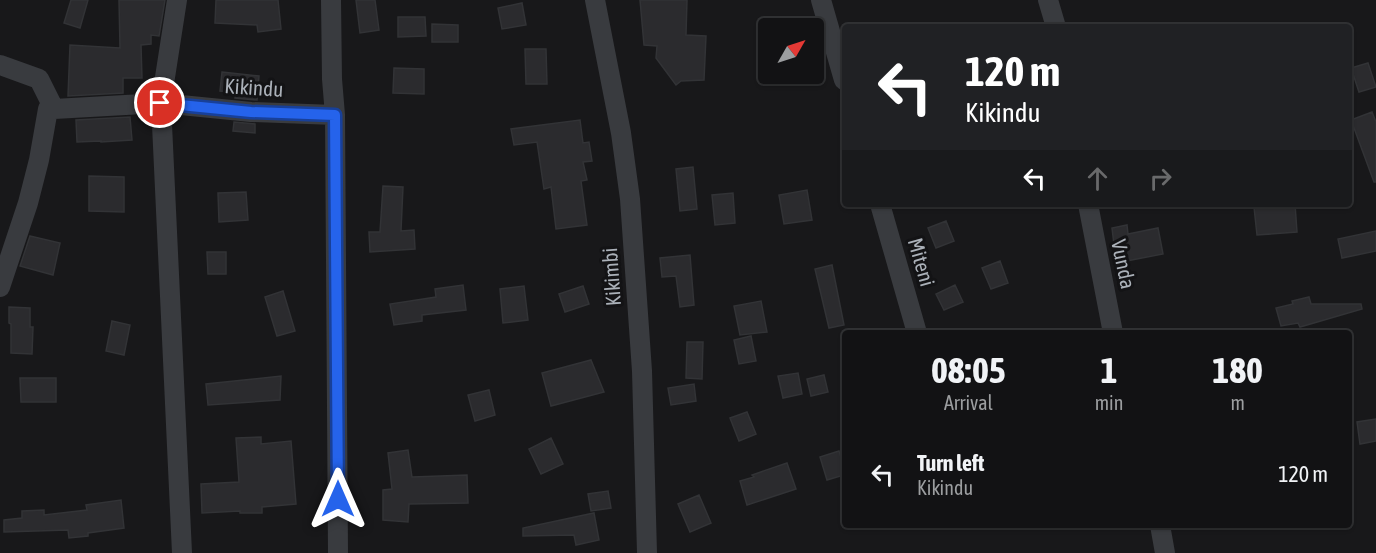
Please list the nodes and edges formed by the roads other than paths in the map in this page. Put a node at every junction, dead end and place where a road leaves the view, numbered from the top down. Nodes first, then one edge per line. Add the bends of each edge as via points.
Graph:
1 (177, 0) edge
2 (331, 0) edge
3 (595, 0) edge
4 (821, 0) edge
5 (1048, 0) edge
6 (1055, 24) edge
7 (0, 65) edge
8 (842, 73) edge
9 (160, 103) junction
10 (54, 109) junction
11 (335, 115) junction
12 (881, 207) edge
13 (1089, 207) edge
14 (0, 287) edge
15 (916, 330) edge
16 (1112, 330) edge
17 (1161, 528) edge
18 (182, 553) edge
19 (338, 553) edge
20 (647, 553) edge
21 (1165, 553) edge

1 - 9 street
2 - 11 street
3 - 20 street, Kikimbi via 630,199 642,372
4 - 8 street
5 - 6 street
7 - 10 street via 39,79
9 - 10 street, Kikindu
9 - 11 street, Kikindu
9 - 18 street
10 - 14 street via 48,109 28,203
11 - 19 street
12 - 15 street, Miteni
13 - 16 street, Vunda
17 - 21 street

